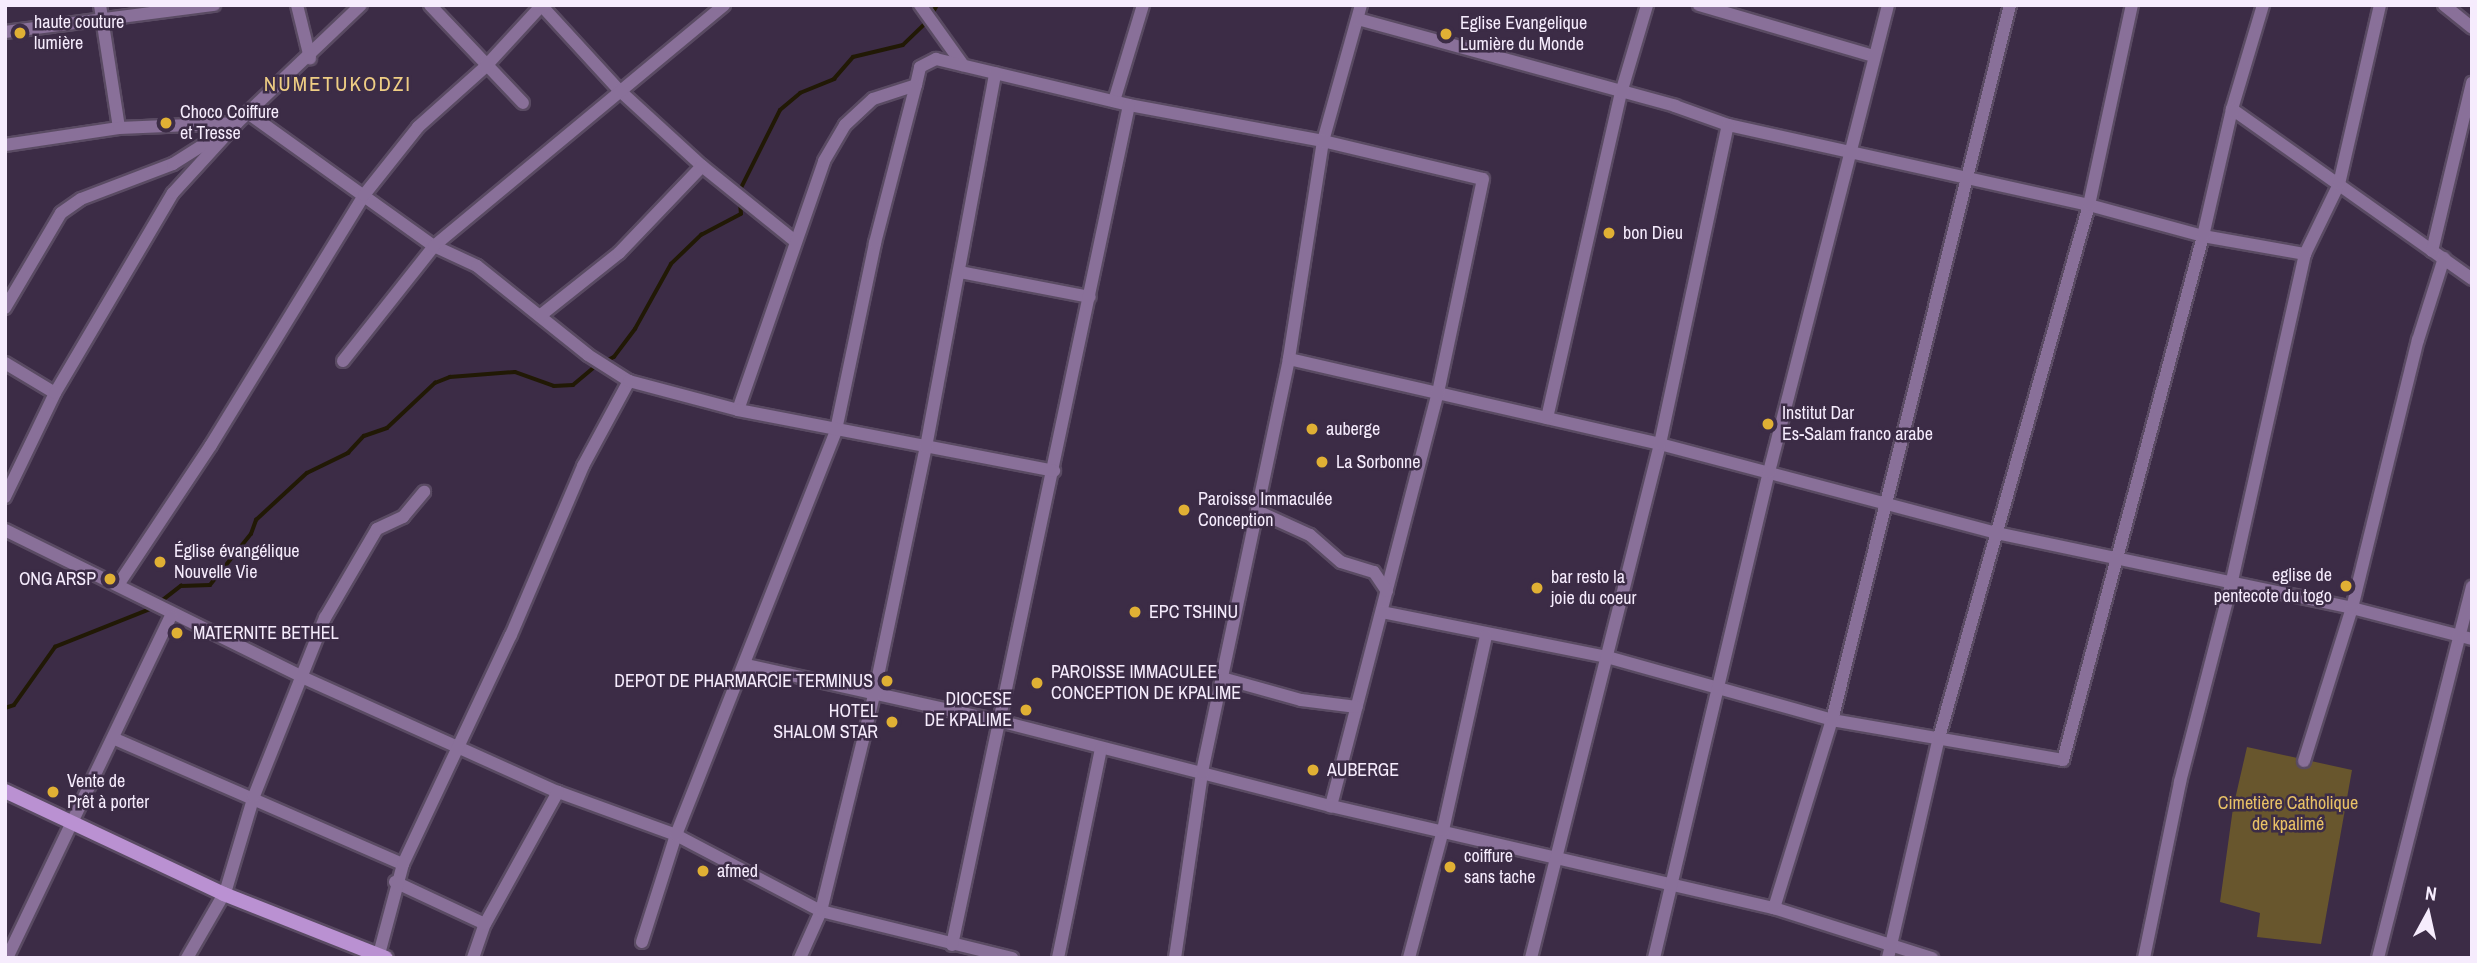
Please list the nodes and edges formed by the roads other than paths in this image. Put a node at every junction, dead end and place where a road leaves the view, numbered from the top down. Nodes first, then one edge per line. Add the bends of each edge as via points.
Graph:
1 (214, 5) edge
2 (297, 5) edge
3 (361, 5) edge
4 (430, 5) edge
5 (541, 5) edge
6 (724, 5) edge
7 (920, 5) edge
8 (1143, 5) edge
9 (1361, 5) edge
10 (1647, 5) edge
11 (1699, 5) edge
12 (1888, 5) edge
13 (2010, 5) edge
14 (2132, 5) edge
15 (2263, 5) edge
16 (2380, 5) edge
17 (2444, 5) edge
18 (100, 12) edge
19 (1358, 19) junction
20 (2472, 28) edge
21 (5, 32) edge
22 (1873, 56) junction
23 (310, 58) junction
24 (963, 65) junction
25 (485, 67) junction
26 (995, 74) junction
27 (2472, 83) edge
28 (916, 85) junction
29 (619, 90) junction
30 (1621, 93) junction
31 (1114, 101) junction
32 (523, 103) dead end
33 (1129, 105) junction
34 (2232, 109) junction
35 (247, 113) junction
36 (237, 123) junction
37 (1728, 125) junction
38 (119, 128) junction
39 (1323, 141) junction
40 (5, 145) edge
41 (1853, 155) junction
42 (702, 166) junction
43 (1964, 181) junction
44 (2339, 184) junction
45 (365, 195) junction
46 (2089, 205) junction
47 (2203, 236) junction
48 (795, 242) junction
49 (434, 246) junction
50 (2432, 251) junction
51 (2305, 254) junction
52 (2444, 258) junction
53 (960, 272) junction
54 (2472, 279) edge
55 (1090, 297) junction
56 (5, 308) edge
57 (541, 314) junction
58 (1289, 359) junction
59 (343, 361) dead end
60 (5, 363) edge
61 (629, 381) junction
62 (1438, 392) junction
63 (55, 393) junction
64 (738, 410) junction
65 (1546, 418) junction
66 (836, 430) junction
67 (1660, 444) junction
68 (926, 447) junction
69 (1054, 471) junction
70 (1769, 472) junction
71 (424, 492) dead end
72 (5, 497) edge
73 (1885, 504) junction
74 (1257, 511) junction
75 (5, 530) edge
76 (1997, 533) junction
77 (2115, 559) junction
78 (2231, 584) junction
79 (117, 585) junction
80 (2472, 587) edge
81 (1387, 591) junction
82 (2352, 608) junction
83 (1382, 612) junction
84 (172, 616) junction
85 (1486, 636) junction
86 (2466, 638) edge
87 (1607, 657) junction
88 (746, 665) junction
89 (304, 678) junction
90 (1222, 678) junction
91 (1718, 688) junction
92 (874, 695) junction
93 (1357, 707) junction
94 (1832, 720) junction
95 (999, 721) junction
96 (115, 739) junction
97 (1938, 741) junction
98 (460, 746) junction
99 (1101, 748) junction
100 (2304, 761) dead end
101 (1202, 772) junction
102 (5, 791) edge
103 (558, 792) junction
104 (254, 796) junction
105 (1332, 806) junction
106 (76, 821) junction
107 (1443, 830) junction
108 (676, 835) junction
109 (1558, 860) junction
110 (403, 864) junction
111 (396, 883) junction
112 (1668, 887) junction
113 (225, 893) junction
114 (1774, 908) junction
115 (821, 911) junction
116 (485, 924) junction
117 (642, 942) dead end
118 (952, 945) junction
119 (1890, 952) edge
120 (381, 957) edge
121 (7, 958) edge
122 (187, 958) edge
123 (473, 958) edge
124 (800, 958) edge
125 (1012, 958) edge
126 (1058, 958) edge
127 (1175, 958) edge
128 (1409, 958) edge
129 (1531, 958) edge
130 (1654, 958) edge
131 (1932, 958) edge
132 (2144, 958) edge
133 (2378, 958) edge

1 - 18 street
2 - 23 street
3 - 23 street
4 - 25 street
5 - 25 street
5 - 29 street
6 - 29 street
7 - 24 street
8 - 31 street
9 - 19 street
10 - 30 street
11 - 22 street
12 - 22 street
13 - 43 street
14 - 46 street
15 - 34 street
16 - 44 street
17 - 20 street
18 - 21 street
18 - 38 street
19 - 30 street
19 - 39 street
22 - 41 street
23 - 35 street
24 - 26 street
24 - 28 street via 927,62 920,67
25 - 32 street
25 - 45 street via 418,127
26 - 31 street
26 - 53 street
27 - 50 street
28 - 48 street via 873,99 845,125 824,160
28 - 66 street via 875,243
29 - 42 street
29 - 49 street
30 - 37 street
30 - 65 street
31 - 33 street
33 - 39 street
33 - 55 street
34 - 44 street
34 - 47 street
35 - 36 street
35 - 45 street
36 - 38 street
36 - 56 street via 173,164 81,199 61,212
36 - 63 street via 173,193
37 - 41 street
37 - 67 street
38 - 40 street
39 - 58 street
39 - 62 street via 1483,179
41 - 43 street
41 - 70 street
42 - 48 street
42 - 57 street via 619,253
43 - 46 street
43 - 73 street
44 - 50 street
44 - 51 street
45 - 49 street
45 - 79 street via 211,444
46 - 47 street
46 - 76 street
47 - 51 street
47 - 77 street
48 - 64 street
49 - 57 street via 477,266
49 - 59 street
50 - 52 street
51 - 78 street
52 - 54 street
52 - 82 street via 2418,340
53 - 55 street
53 - 68 street
55 - 69 street
57 - 61 street via 588,355
58 - 62 street
58 - 74 street
60 - 63 street
61 - 64 street
61 - 98 street via 583,467
62 - 65 street
62 - 81 street
63 - 72 street
64 - 66 street
65 - 67 street
66 - 68 street
66 - 88 street
67 - 70 street
67 - 87 street
68 - 69 street
68 - 92 street
69 - 95 street
70 - 73 street
70 - 91 street
71 - 89 street via 403,517 377,529 325,618
73 - 76 street
73 - 94 street
74 - 81 street via 1310,535 1340,562 1374,572
74 - 90 street
75 - 79 street
76 - 77 street
76 - 97 street
77 - 78 street
77 - 97 street via 2063,760
78 - 82 street
78 - 132 street via 2180,782
79 - 84 street
80 - 86 street
81 - 83 street
82 - 86 street
82 - 100 street
83 - 85 street
83 - 93 street
84 - 89 street
84 - 96 street
85 - 87 street
85 - 107 street
86 - 133 street
87 - 91 street
87 - 109 street
88 - 92 street
88 - 108 street
89 - 98 street
89 - 104 street
90 - 93 street via 1301,700
90 - 101 street
91 - 94 street
91 - 112 street
92 - 95 street
92 - 115 street
93 - 105 street
94 - 97 street
94 - 114 street
95 - 99 street
95 - 118 street
96 - 104 street
96 - 106 street
97 - 119 street
98 - 103 street
98 - 110 street
99 - 101 street
99 - 126 street
101 - 105 street
101 - 127 street
102 - 106 street
103 - 108 street
103 - 116 street
104 - 110 street
104 - 113 street
105 - 107 street
106 - 113 street
106 - 121 street
107 - 109 street
107 - 128 street
108 - 115 street
108 - 117 street
109 - 112 street
109 - 129 street
110 - 111 street
111 - 116 street
111 - 120 street
112 - 114 street
112 - 130 street
113 - 120 street
113 - 122 street
114 - 119 street
115 - 118 street
115 - 124 street
116 - 123 street
118 - 125 street
119 - 131 street

